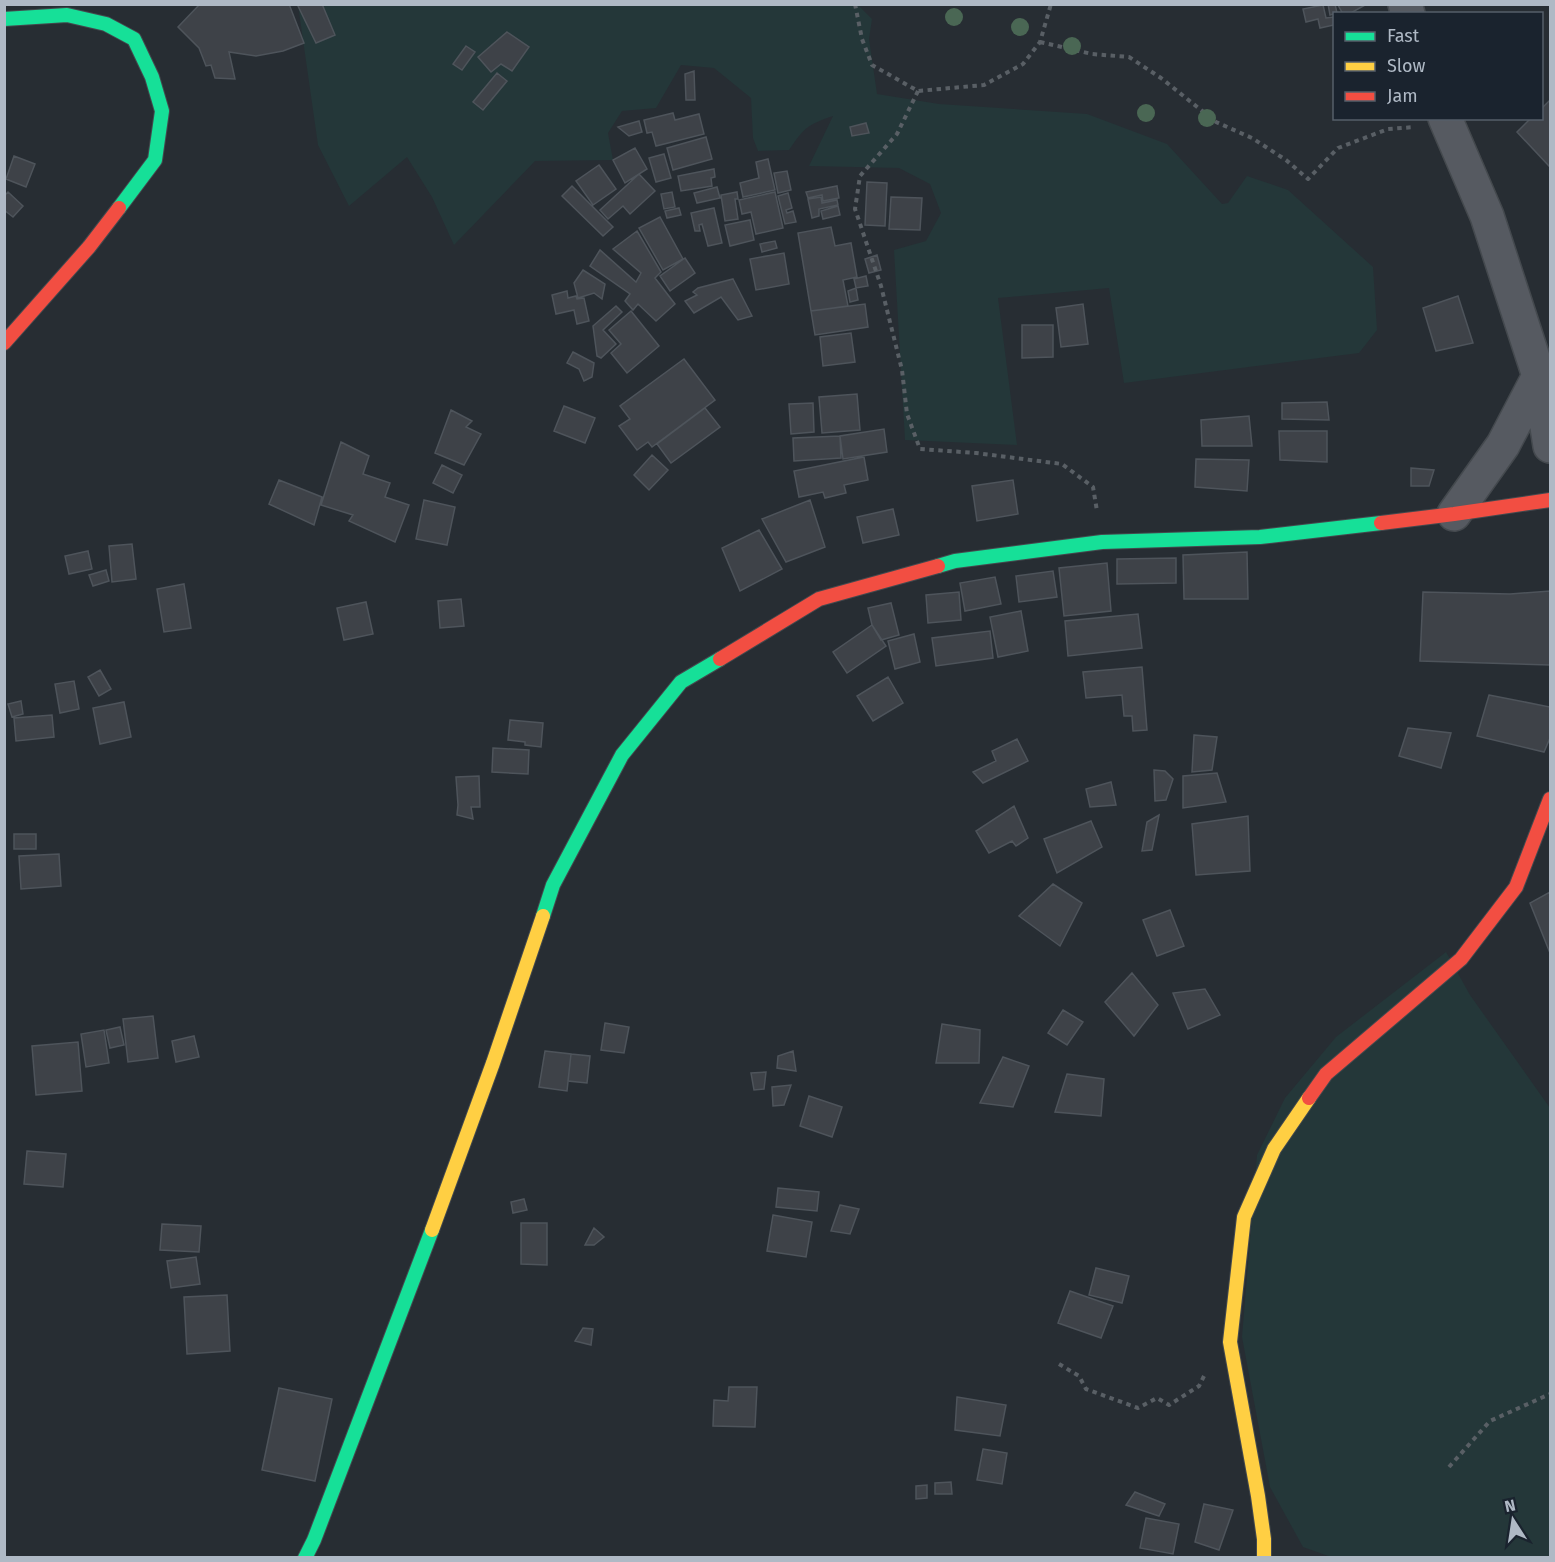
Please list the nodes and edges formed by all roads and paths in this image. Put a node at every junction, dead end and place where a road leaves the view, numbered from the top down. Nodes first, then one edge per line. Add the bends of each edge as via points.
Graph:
1 (855, 4) edge
2 (1051, 4) edge
3 (4, 19) edge
4 (1040, 42) junction
5 (918, 91) junction
6 (1447, 122) edge
7 (4, 343) edge
8 (1545, 367) edge
9 (1551, 446) edge
10 (1551, 500) edge
11 (1454, 514) junction
12 (1102, 542) junction
13 (1551, 799) edge
14 (1231, 1346) junction
15 (1059, 1364) dead end
16 (1551, 1394) edge
17 (1449, 1467) dead end
18 (305, 1557) edge
19 (1264, 1557) edge

1 - 5 path via 872,65
2 - 4 path
3 - 7 street via 67,15 106,24 134,39 152,77 162,111 155,160 89,247
4 - 5 path via 1023,64 984,85
4 - 6 path via 1092,54 1129,57 1216,122 1252,138 1308,179 1338,148 1388,129
5 - 12 path via 897,134 860,176 855,209 881,286 902,370 906,414 920,449 1062,464 1094,487
6 - 8 street
8 - 9 street
8 - 11 street via 1503,445
10 - 11 street
11 - 12 street via 1260,537
12 - 18 street via 955,561 819,598 681,682 622,755 554,885 424,1253
13 - 14 street via 1516,887 1461,959 1326,1074 1274,1149 1244,1217
14 - 15 path via 1209,1362 1199,1386 1169,1405 1157,1398 1138,1408 1086,1389 1079,1376
14 - 19 street via 1258,1496
16 - 17 path via 1490,1421

